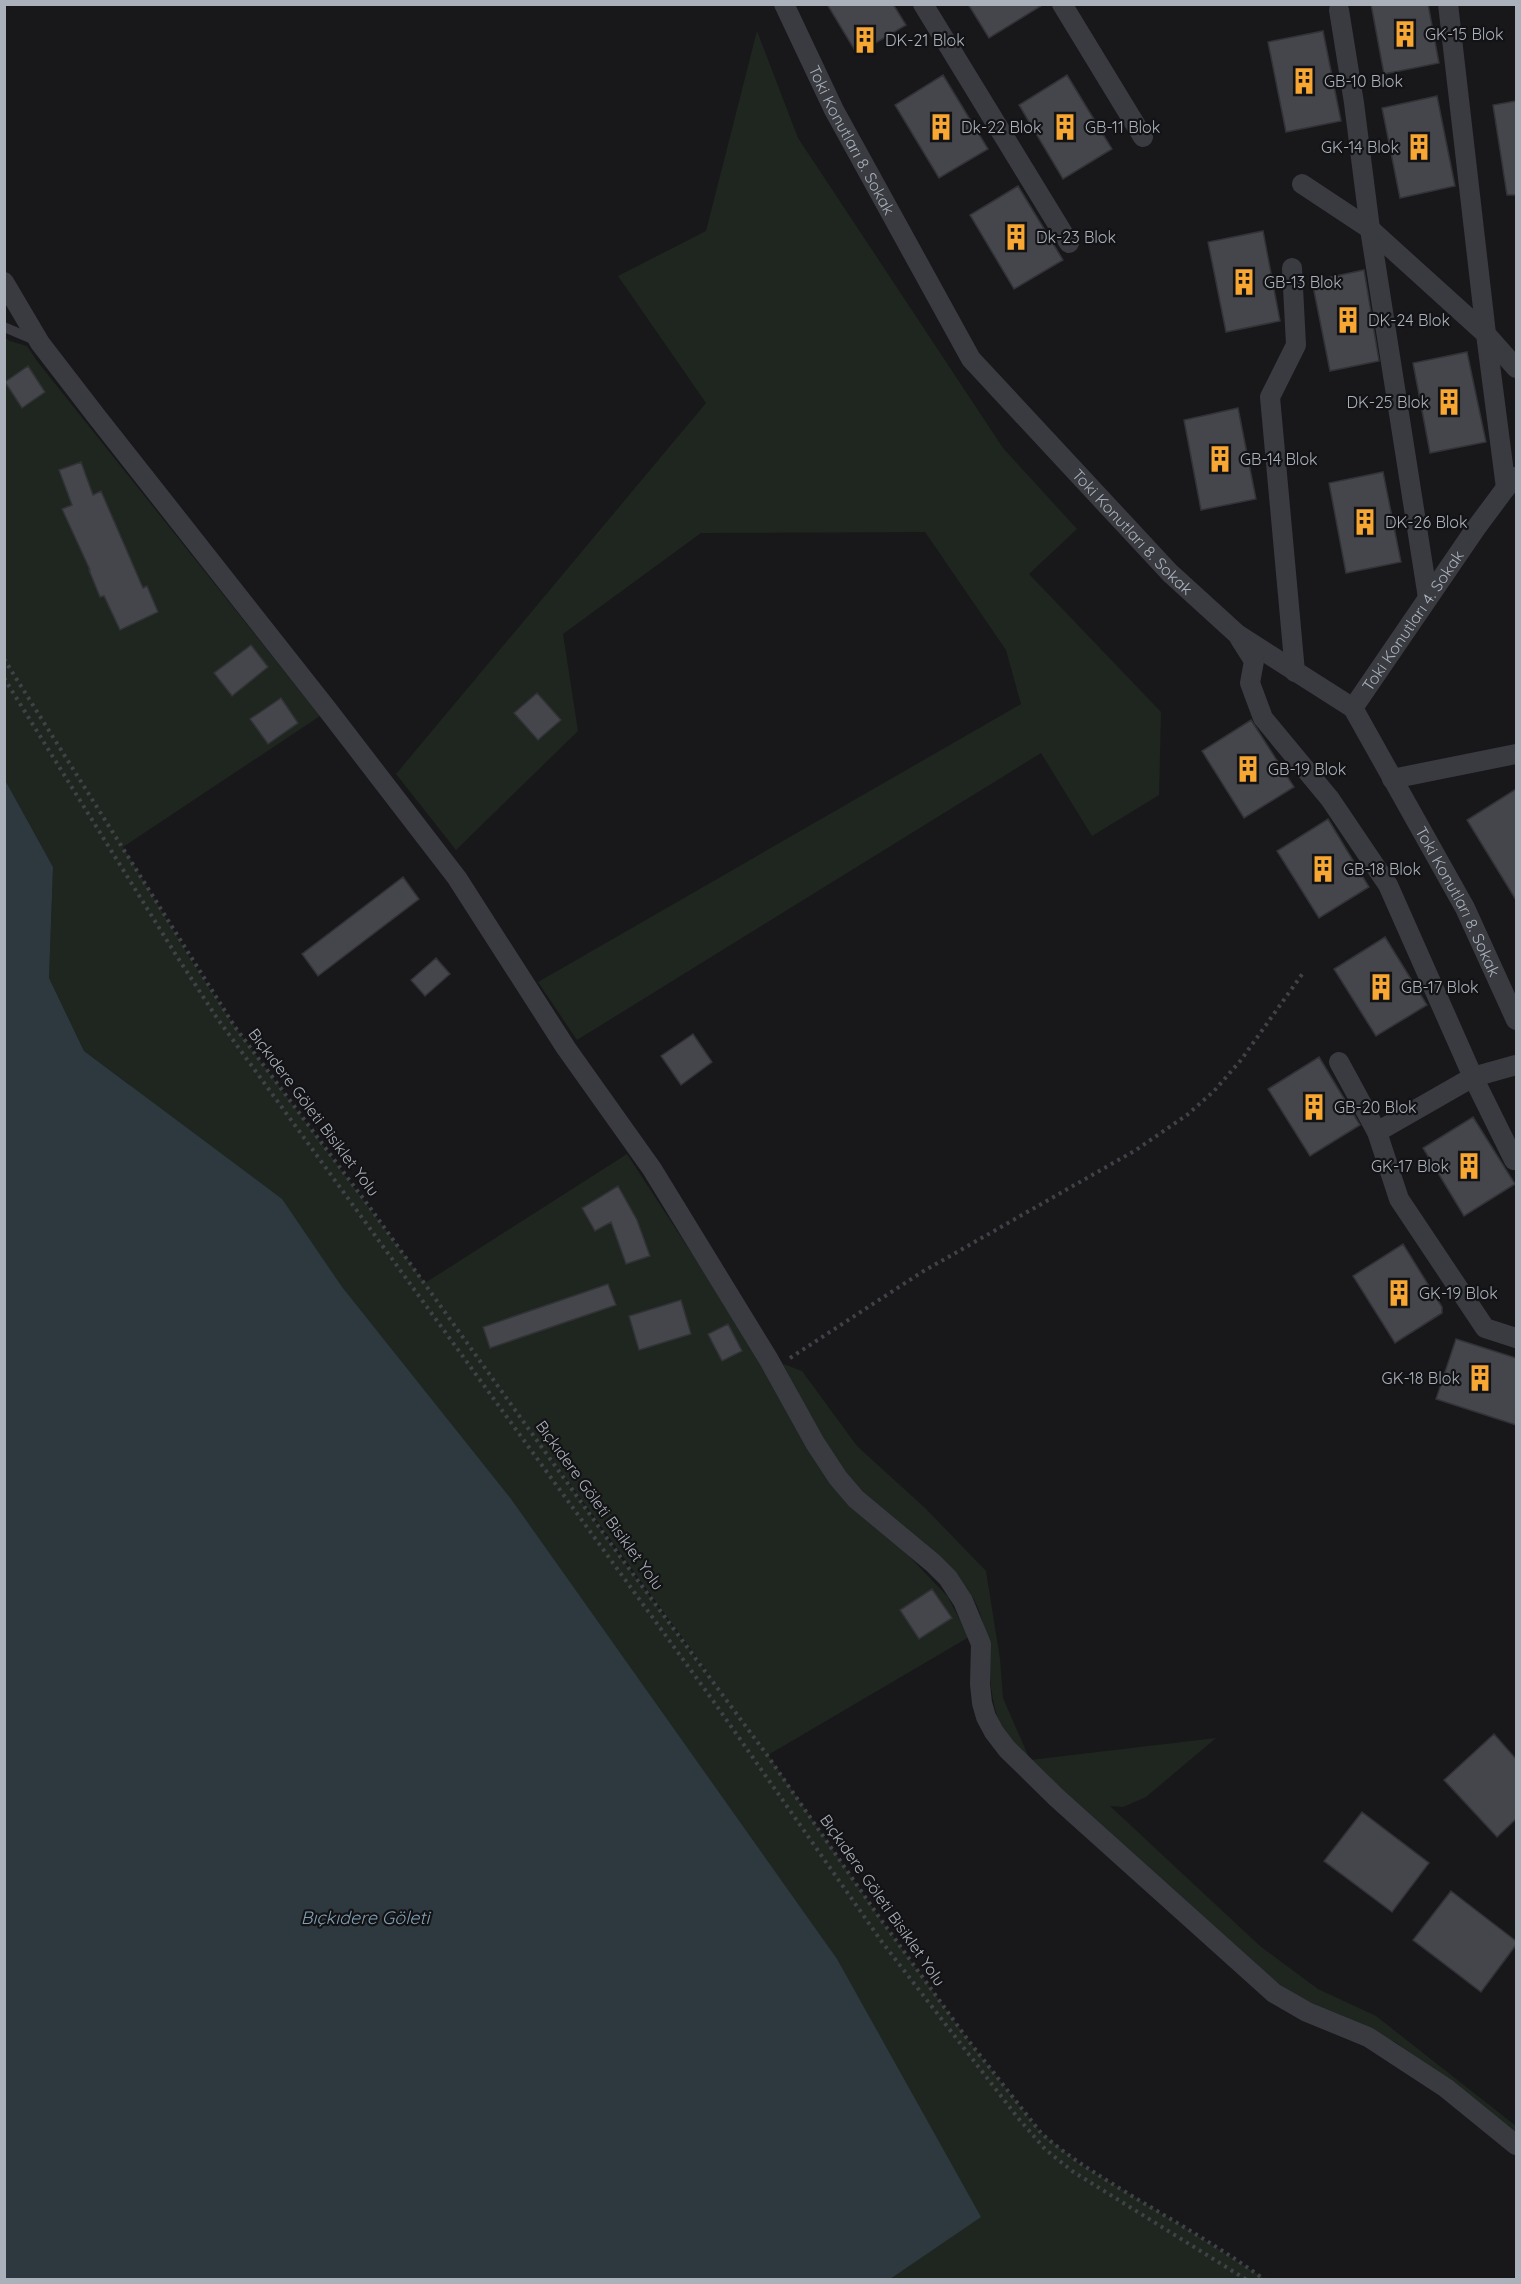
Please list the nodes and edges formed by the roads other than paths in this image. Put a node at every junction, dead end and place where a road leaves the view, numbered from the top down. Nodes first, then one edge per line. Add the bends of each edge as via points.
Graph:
1 (784, 4) edge
2 (923, 4) edge
3 (1062, 4) edge
4 (1448, 4) edge
5 (1339, 10) dead end
6 (1143, 137) dead end
7 (1302, 184) dead end
8 (1370, 229) junction
9 (1069, 243) dead end
10 (1292, 268) dead end
11 (4, 282) edge
12 (4, 327) edge
13 (1486, 334) junction
14 (40, 343) junction
15 (1516, 368) edge
16 (1511, 481) edge
17 (1428, 598) junction
18 (1237, 634) junction
19 (1295, 672) junction
20 (1353, 708) junction
21 (1516, 754) edge
22 (1392, 779) junction
23 (1516, 1020) edge
24 (1340, 1062) dead end
25 (1516, 1065) edge
26 (1473, 1077) junction
27 (1377, 1132) junction
28 (1514, 1160) dead end
29 (1516, 1338) edge
30 (1516, 2145) edge

1 - 18 street, Toki Konutları 8. Sokak via 834,111 971,359 1170,573
2 - 9 street
3 - 6 street
4 - 13 street
5 - 8 street
7 - 8 street
8 - 13 street
8 - 17 street
10 - 19 street via 1296,345 1270,397
11 - 14 street
12 - 14 lane
13 - 15 street
13 - 16 street
14 - 30 street via 457,878 566,1048 652,1169 838,1478 856,1499 948,1578 963,1601 981,1644 984,1710 1007,1749 1274,1993 1307,2012 1368,2037 1446,2088
16 - 17 street, Toki Konutları 4. Sokak
17 - 20 street, Toki Konutları 4. Sokak
18 - 19 street, Toki Konutları 8. Sokak
18 - 26 street via 1254,661 1250,683 1263,718 1330,799 1388,885
19 - 20 street, Toki Konutları 8. Sokak
20 - 22 street, Toki Konutları 8. Sokak
21 - 22 street
22 - 23 street, Toki Konutları 8. Sokak via 1465,908
24 - 27 street
25 - 26 street
26 - 27 street
26 - 28 street
27 - 29 street via 1399,1199 1485,1328

